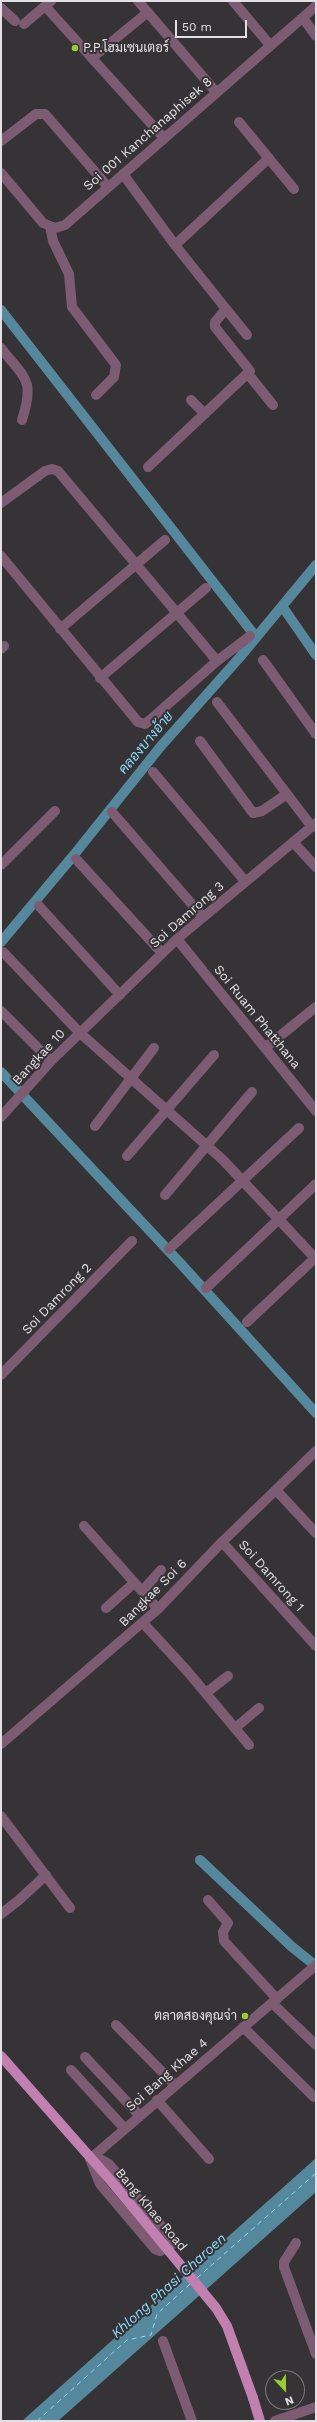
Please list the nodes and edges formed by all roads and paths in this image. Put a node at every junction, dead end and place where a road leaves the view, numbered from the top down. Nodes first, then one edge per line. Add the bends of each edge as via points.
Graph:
1 (138, 1) edge
2 (233, 1) edge
3 (48, 4) edge
4 (316, 6) edge
5 (1, 8) edge
6 (148, 12) junction
7 (303, 18) junction
8 (316, 36) edge
9 (270, 45) junction
10 (92, 58) junction
11 (216, 92) junction
12 (239, 122) dead end
13 (164, 138) junction
14 (1, 141) edge
15 (269, 158) junction
16 (1, 174) edge
17 (123, 174) junction
18 (108, 187) junction
19 (294, 190) dead end
20 (50, 226) junction
21 (175, 245) junction
22 (226, 309) junction
23 (248, 335) dead end
24 (1, 348) edge
25 (248, 374) junction
26 (96, 395) dead end
27 (191, 400) dead end
28 (273, 405) dead end
29 (205, 414) junction
30 (22, 420) dead end
31 (148, 467) dead end
32 (1, 503) edge
33 (165, 540) dead end
34 (1, 556) edge
35 (135, 566) junction
36 (206, 588) dead end
37 (176, 614) junction
38 (60, 629) junction
39 (250, 636) dead end
40 (263, 660) dead end
41 (217, 661) junction
42 (100, 678) junction
43 (217, 702) dead end
44 (316, 734) edge
45 (200, 741) dead end
46 (153, 772) dead end
47 (287, 794) junction
48 (55, 811) dead end
49 (112, 812) dead end
50 (314, 825) edge
51 (293, 842) junction
52 (76, 859) dead end
53 (1, 865) edge
54 (316, 866) edge
55 (245, 881) junction
56 (39, 906) dead end
57 (203, 917) junction
58 (177, 939) junction
59 (4, 952) dead end
60 (162, 953) junction
61 (120, 995) junction
62 (316, 1007) edge
63 (1, 1011) edge
64 (80, 1033) junction
65 (154, 1048) dead end
66 (265, 1048) junction
67 (214, 1055) dead end
68 (51, 1061) junction
69 (131, 1078) junction
70 (252, 1092) dead end
71 (168, 1111) junction
72 (316, 1111) edge
73 (1, 1117) edge
74 (95, 1126) dead end
75 (299, 1128) dead end
76 (205, 1144) junction
77 (127, 1156) dead end
78 (243, 1181) junction
79 (316, 1184) edge
80 (164, 1195) dead end
81 (279, 1219) junction
82 (132, 1241) dead end
83 (170, 1249) dead end
84 (316, 1258) edge
85 (206, 1288) dead end
86 (247, 1322) dead end
87 (1, 1376) edge
88 (316, 1451) edge
89 (276, 1490) junction
90 (84, 1526) dead end
91 (316, 1533) edge
92 (222, 1542) junction
93 (161, 1570) dead end
94 (134, 1583) junction
95 (142, 1591) junction
96 (106, 1608) dead end
97 (158, 1609) junction
98 (143, 1623) junction
99 (316, 1646) edge
100 (228, 1676) dead end
101 (206, 1694) junction
102 (259, 1708) dead end
103 (235, 1728) junction
104 (1, 1744) edge
105 (249, 1745) dead end
106 (1, 1816) edge
107 (46, 1875) junction
108 (208, 1900) dead end
109 (70, 1908) dead end
110 (1, 1914) edge
111 (316, 1965) edge
112 (274, 2001) junction
113 (116, 2025) dead end
114 (243, 2027) junction
115 (316, 2045) edge
116 (1, 2056) edge
117 (85, 2057) dead end
118 (71, 2070) dead end
119 (175, 2085) junction
120 (314, 2097) dead end
121 (157, 2100) junction
122 (140, 2116) junction
123 (125, 2129) junction
124 (90, 2159) junction
125 (209, 2159) dead end
126 (296, 2243) dead end
127 (163, 2340) dead end
128 (316, 2354) edge
129 (316, 2407) edge
130 (192, 2421) edge
131 (260, 2421) edge
132 (275, 2421) edge

1 - 6 street
2 - 9 street
3 - 5 street via 19,22
3 - 10 street
4 - 7 street, Soi 001 Kanchanaphisek 8
6 - 10 street
6 - 11 street
7 - 8 street
7 - 9 street, Soi 001 Kanchanaphisek 8
9 - 11 street, Soi 001 Kanchanaphisek 8
10 - 13 street
11 - 13 street, Soi 001 Kanchanaphisek 8
12 - 15 street
13 - 17 street, Soi 001 Kanchanaphisek 8
14 - 18 street via 36,114 45,114
15 - 19 street
15 - 21 street
16 - 20 street via 43,223
17 - 18 street, Soi 001 Kanchanaphisek 8
17 - 21 street
18 - 20 street, Soi 001 Kanchanaphisek 8 via 64,225
20 - 26 street via 53,241 69,274 72,308 116,365 114,377
21 - 22 street
22 - 23 street
22 - 25 street via 215,322 215,326 249,367
24 - 30 street via 25,378 29,388
25 - 28 street
25 - 29 street
27 - 29 street
29 - 31 street
32 - 35 street via 45,471 58,471
33 - 35 street
34 - 38 street
35 - 37 street
35 - 38 street
36 - 37 street
37 - 41 street
37 - 42 street
38 - 42 street
39 - 41 street
40 - 44 street
41 - 42 street via 145,724 138,722
43 - 47 street
45 - 47 street via 253,812 262,811
46 - 55 street
47 - 50 street
48 - 53 street
49 - 57 street
50 - 51 street, Soi Damrong 3
51 - 54 street
51 - 55 street, Soi Damrong 3
52 - 60 street
55 - 57 street, Soi Damrong 3
56 - 61 street
57 - 58 street, Soi Damrong 3
58 - 60 street, Soi Damrong 3
58 - 66 street, Soi Ruam Phatthana
59 - 64 street
60 - 61 street, Soi Damrong 3
61 - 64 street, Soi Damrong 3
62 - 66 street
63 - 68 street
64 - 68 street, Bangkae 10
64 - 69 street
65 - 69 street
66 - 72 street, Soi Ruam Phatthana
67 - 71 street
68 - 73 street, Bangkae 10
69 - 71 street
69 - 74 street
70 - 76 street
71 - 76 street
71 - 77 street
75 - 78 street
76 - 78 street
76 - 80 street
78 - 81 street
78 - 83 street
79 - 81 street
81 - 84 street
81 - 85 street
82 - 87 street, Soi Damrong 2
84 - 86 street
88 - 89 street, Bangkae Soi 6
89 - 91 street
89 - 92 street, Bangkae Soi 6
90 - 94 street
92 - 97 street, Bangkae Soi 6
92 - 99 street, Soi Damrong 1
93 - 95 street
94 - 95 street
94 - 96 street
95 - 97 street
97 - 98 street, Bangkae Soi 6
98 - 101 street
98 - 104 street, Bangkae Soi 6
100 - 101 street
101 - 103 street
102 - 103 street
103 - 105 street
106 - 107 street
107 - 109 street
107 - 110 street
108 - 112 street via 228,1922 223,1932 224,1941
111 - 112 street, Soi Bang Khae 4
112 - 114 street, Soi Bang Khae 4
112 - 115 street
113 - 119 street
114 - 119 street, Soi Bang Khae 4
114 - 120 street
116 - 124 main road, Bang Khae Road
117 - 122 street
118 - 123 street
119 - 121 street, Soi Bang Khae 4
121 - 122 street, Soi Bang Khae 4
121 - 125 street
122 - 123 street, Soi Bang Khae 4
123 - 124 street, Soi Bang Khae 4
124 - 124 street via 102,2160 109,2164 170,2236 170,2245 160,2252 156,2249 100,2184
124 - 131 main road, Bang Khae Road, bridge via 216,2308 227,2326
126 - 128 street via 284,2262 284,2267
127 - 130 street
129 - 132 street

